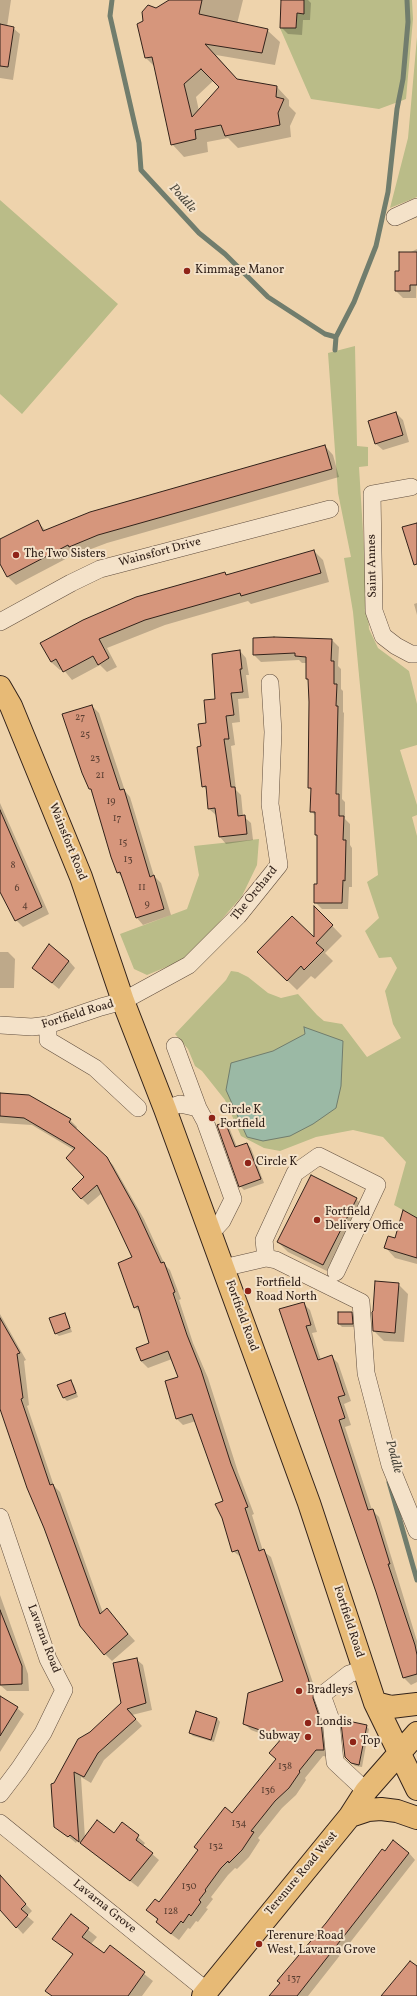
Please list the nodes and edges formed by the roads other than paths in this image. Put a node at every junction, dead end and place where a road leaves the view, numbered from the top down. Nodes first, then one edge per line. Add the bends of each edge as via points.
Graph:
1 (417, 207) edge
2 (395, 217) dead end
3 (411, 487) dead end
4 (330, 509) dead end
5 (0, 622) edge
6 (417, 654) edge
7 (270, 683) dead end
8 (0, 687) edge
9 (123, 1001) junction
10 (0, 1025) edge
11 (48, 1025) junction
12 (175, 1046) dead end
13 (138, 1108) dead end
14 (198, 1108) junction
15 (165, 1109) junction
16 (210, 1234) junction
17 (266, 1258) junction
18 (223, 1268) junction
19 (336, 1272) dead end
20 (0, 1517) edge
21 (417, 1531) edge
22 (364, 1669) junction
23 (375, 1703) junction
24 (417, 1704) edge
25 (417, 1733) edge
26 (400, 1751) junction
27 (417, 1789) edge
28 (366, 1790) junction
29 (0, 1794) edge
30 (350, 1816) junction
31 (417, 1818) edge
32 (0, 1823) edge
33 (205, 1994) edge

1 - 2 street
3 - 6 street, Saint Annes via 372,494 374,611 383,636 411,654
4 - 5 street, Wainsfort Drive via 100,569
7 - 9 street, The Orchard via 273,732 270,804 279,865 238,916 189,965
8 - 9 main road, Wainsfort Road via 11,706 81,877
9 - 11 street, Fortfield Road
9 - 15 main road, Fortfield Road
10 - 11 street, Fortfield Road via 32,1028
11 - 13 street via 48,1040 95,1068
12 - 14 street
14 - 15 street via 180,1104
14 - 16 street via 233,1199 222,1221
15 - 16 main road, Fortfield Road
16 - 18 main road, Fortfield Road
17 - 18 street
17 - 19 street via 264,1240 295,1173 319,1156 378,1185
17 - 21 street via 276,1260 361,1302 366,1373 390,1465
18 - 22 main road, Fortfield Road via 309,1503
20 - 29 street, Lavarna Road via 48,1659 64,1690 43,1732
22 - 23 main road, Fortfield Road
22 - 28 street via 350,1674 322,1695 331,1720 334,1762
23 - 24 main road via 390,1707
23 - 26 main road, Fortfield Road
25 - 26 main road, Terenure Road West
26 - 27 main road, Fortfield Road
26 - 28 main road, Terenure Road West
28 - 30 main road, Terenure Road West
30 - 31 main road via 381,1809
30 - 33 main road, Terenure Road West
32 - 33 street, Lavarna Grove

